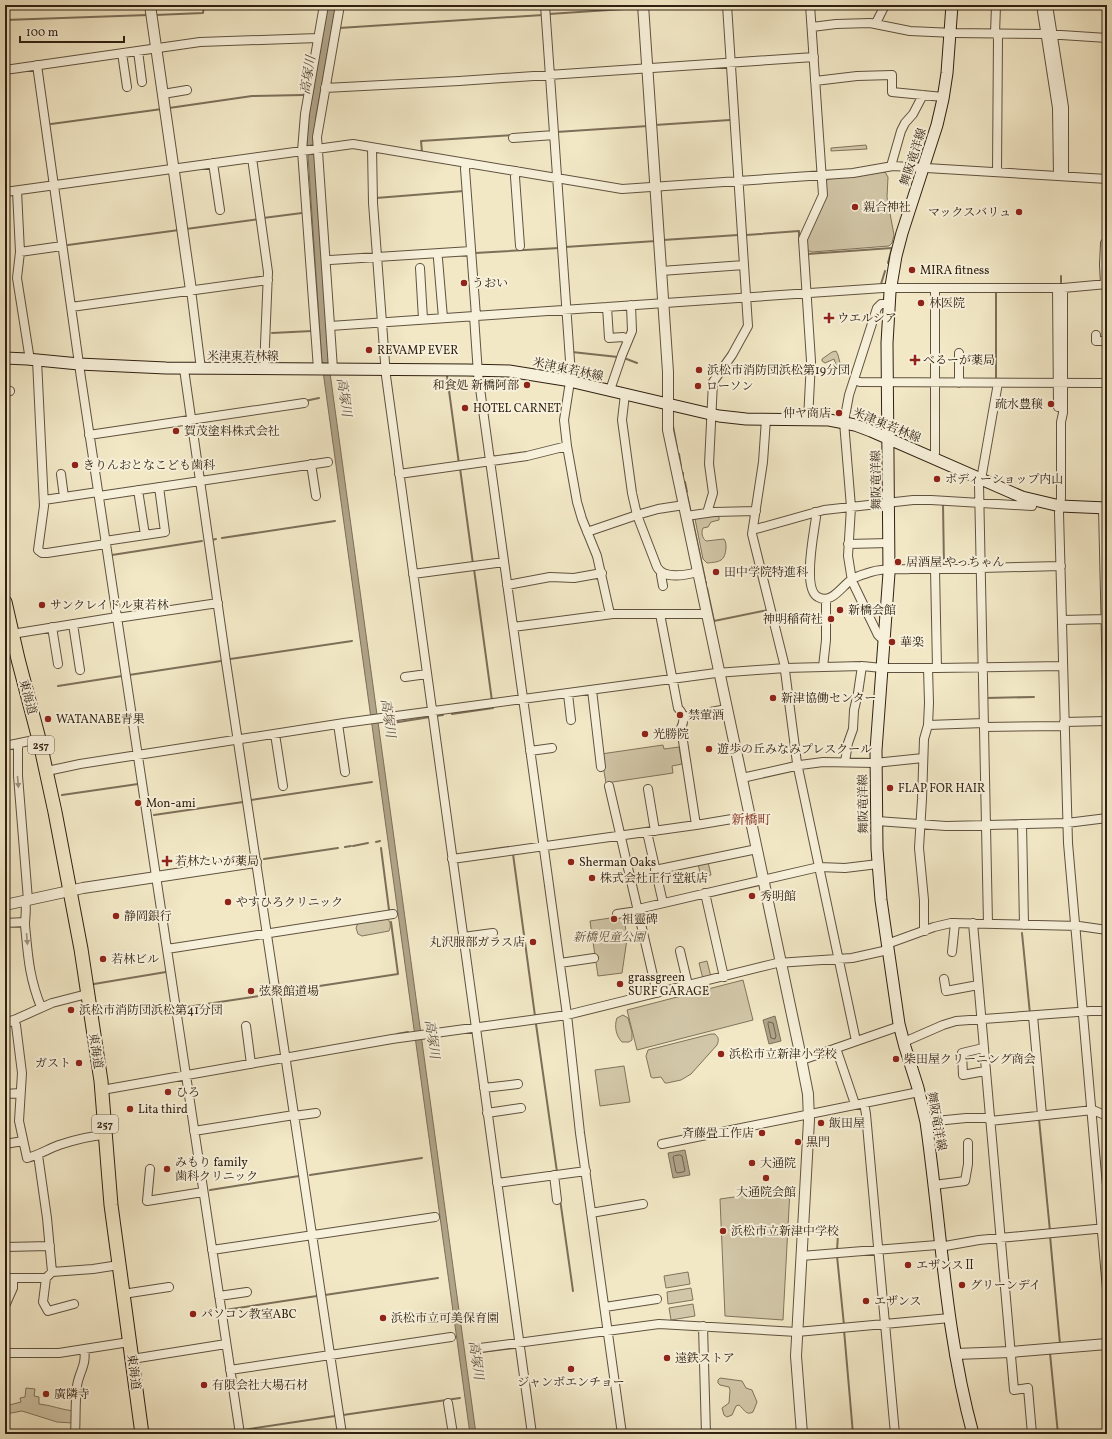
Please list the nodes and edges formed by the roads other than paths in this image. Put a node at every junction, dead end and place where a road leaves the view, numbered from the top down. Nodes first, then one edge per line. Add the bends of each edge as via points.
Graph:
1 (150, 5) edge
2 (324, 5) edge
3 (340, 5) edge
4 (545, 5) edge
5 (643, 5) edge
6 (727, 5) edge
7 (810, 5) edge
8 (885, 5) edge
9 (952, 5) edge
10 (996, 5) edge
11 (1041, 5) edge
12 (1048, 5) edge
13 (876, 23) junction
14 (812, 27) junction
15 (950, 33) junction
16 (997, 34) junction
17 (1049, 34) junction
18 (318, 38) junction
19 (1107, 38) edge
20 (157, 48) junction
21 (138, 51) junction
22 (122, 53) junction
23 (814, 57) junction
24 (731, 62) junction
25 (37, 65) junction
26 (648, 68) junction
27 (5, 70) edge
28 (550, 75) junction
29 (815, 81) junction
30 (142, 82) dead end
31 (127, 87) dead end
32 (325, 88) junction
33 (187, 90) dead end
34 (163, 94) junction
35 (923, 95) junction
36 (943, 97) junction
37 (554, 135) junction
38 (513, 138) dead end
39 (372, 148) junction
40 (317, 149) junction
41 (303, 151) junction
42 (252, 158) junction
43 (213, 163) junction
44 (466, 163) junction
45 (891, 166) junction
46 (923, 167) junction
47 (174, 169) junction
48 (516, 171) junction
49 (997, 172) junction
50 (822, 176) junction
51 (1061, 176) junction
52 (557, 178) junction
53 (1107, 179) edge
54 (738, 181) junction
55 (54, 186) junction
56 (656, 187) junction
57 (17, 191) junction
58 (5, 192) edge
59 (220, 210) dead end
60 (1107, 243) edge
61 (62, 246) junction
62 (520, 246) dead end
63 (471, 251) junction
64 (20, 252) junction
65 (377, 257) junction
66 (438, 259) dead end
67 (330, 260) dead end
68 (744, 265) junction
69 (420, 268) dead end
70 (661, 271) junction
71 (268, 280) junction
72 (1106, 284) edge
73 (891, 288) junction
74 (935, 288) junction
75 (1060, 288) junction
76 (191, 290) junction
77 (807, 293) junction
78 (746, 297) junction
79 (663, 303) junction
80 (889, 304) junction
81 (631, 305) junction
82 (71, 307) junction
83 (607, 307) junction
84 (566, 310) junction
85 (475, 316) junction
86 (443, 318) junction
87 (423, 319) junction
88 (382, 322) junction
89 (330, 326) junction
90 (1096, 335) dead end
91 (628, 340) junction
92 (1107, 341) edge
93 (959, 353) dead end
94 (5, 358) edge
95 (33, 359) junction
96 (79, 364) junction
97 (184, 369) junction
98 (201, 369) junction
99 (264, 369) junction
100 (319, 369) junction
101 (332, 369) junction
102 (385, 369) junction
103 (478, 370) junction
104 (854, 380) junction
105 (570, 381) junction
106 (888, 382) junction
107 (935, 383) junction
108 (959, 383) junction
109 (998, 383) junction
110 (1060, 383) junction
111 (1107, 383) edge
112 (610, 390) junction
113 (625, 394) junction
114 (304, 403) dead end
115 (668, 404) junction
116 (710, 415) junction
117 (766, 419) junction
118 (190, 420) junction
119 (808, 420) junction
120 (844, 422) junction
121 (89, 435) junction
122 (888, 438) junction
123 (567, 446) junction
124 (933, 458) junction
125 (490, 461) junction
126 (328, 462) dead end
127 (311, 464) junction
128 (61, 474) dead end
129 (399, 474) junction
130 (980, 479) junction
131 (200, 481) junction
132 (158, 487) junction
133 (138, 490) junction
134 (98, 494) junction
135 (316, 496) dead end
136 (64, 497) junction
137 (44, 500) junction
138 (1033, 500) junction
139 (889, 502) junction
140 (979, 503) junction
141 (684, 505) junction
142 (1060, 506) junction
143 (851, 507) junction
144 (1105, 508) edge
145 (756, 511) junction
146 (815, 512) junction
147 (708, 513) junction
148 (637, 515) junction
149 (686, 516) junction
150 (753, 528) junction
151 (587, 532) junction
152 (144, 535) junction
153 (106, 543) junction
154 (889, 543) junction
155 (848, 544) junction
156 (504, 562) junction
157 (1061, 566) junction
158 (981, 568) junction
159 (935, 569) junction
160 (889, 570) junction
161 (698, 572) junction
162 (602, 573) junction
163 (662, 573) junction
164 (413, 574) junction
165 (851, 580) junction
166 (507, 584) junction
167 (663, 586) dead end
168 (826, 599) junction
169 (5, 602) edge
170 (218, 603) junction
171 (707, 613) junction
172 (610, 614) junction
173 (660, 614) junction
174 (117, 617) junction
175 (1106, 619) edge
176 (1062, 620) junction
177 (73, 624) junction
178 (513, 626) junction
179 (52, 627) junction
180 (12, 634) junction
181 (884, 638) junction
182 (58, 664) dead end
183 (862, 666) junction
184 (1063, 666) junction
185 (823, 667) junction
186 (983, 667) junction
187 (785, 668) junction
188 (882, 668) junction
189 (928, 668) junction
190 (937, 668) junction
191 (80, 670) dead end
192 (720, 673) junction
193 (427, 674) junction
194 (405, 677) dead end
195 (672, 679) junction
196 (1107, 682) edge
197 (592, 690) junction
198 (568, 694) junction
199 (523, 700) junction
200 (727, 709) junction
201 (432, 712) junction
202 (683, 717) junction
203 (571, 720) dead end
204 (1107, 721) edge
205 (338, 724) junction
206 (1064, 724) junction
207 (928, 725) junction
208 (984, 725) junction
209 (275, 734) junction
210 (39, 739) junction
211 (238, 740) junction
212 (18, 744) junction
213 (5, 746) edge
214 (552, 748) dead end
215 (530, 751) junction
216 (138, 755) junction
217 (923, 758) junction
218 (845, 762) junction
219 (875, 763) junction
220 (797, 766) junction
221 (601, 767) dead end
222 (46, 771) junction
223 (345, 772) dead end
224 (742, 778) junction
225 (283, 786) dead end
226 (609, 786) dead end
227 (648, 789) dead end
228 (750, 816) junction
229 (1107, 818) edge
230 (876, 821) junction
231 (920, 823) junction
232 (1067, 823) junction
233 (1022, 824) junction
234 (696, 825) junction
235 (986, 825) junction
236 (651, 831) junction
237 (621, 836) junction
238 (543, 846) junction
239 (757, 849) junction
240 (452, 859) junction
241 (256, 862) junction
242 (878, 864) junction
243 (819, 867) junction
244 (655, 870) junction
245 (156, 877) junction
246 (764, 879) junction
247 (70, 890) junction
248 (705, 893) junction
249 (26, 900) junction
250 (662, 903) junction
251 (5, 905) edge
252 (638, 910) junction
253 (393, 914) dead end
254 (617, 914) dead end
255 (25, 922) junction
256 (5, 923) edge
257 (955, 923) junction
258 (973, 924) junction
259 (988, 924) junction
260 (1024, 925) junction
261 (1075, 926) junction
262 (1107, 930) edge
263 (925, 931) junction
264 (493, 933) dead end
265 (267, 934) junction
266 (463, 937) junction
267 (888, 947) junction
268 (167, 949) junction
269 (680, 951) dead end
270 (952, 952) dead end
271 (594, 958) dead end
272 (838, 959) junction
273 (560, 963) junction
274 (781, 963) junction
275 (724, 976) junction
276 (944, 979) dead end
277 (688, 985) junction
278 (978, 985) junction
279 (657, 993) junction
280 (87, 994) junction
281 (41, 1007) junction
282 (1082, 1011) junction
283 (1107, 1011) edge
284 (567, 1015) junction
285 (1033, 1016) junction
286 (981, 1020) junction
287 (8, 1021) edge
288 (246, 1026) dead end
289 (900, 1026) junction
290 (476, 1028) junction
291 (856, 1041) junction
292 (904, 1042) junction
293 (836, 1048) junction
294 (983, 1048) junction
295 (285, 1058) junction
296 (802, 1060) junction
297 (251, 1064) junction
298 (986, 1070) junction
299 (186, 1075) junction
300 (518, 1084) dead end
301 (484, 1088) junction
302 (102, 1090) junction
303 (919, 1092) junction
304 (20, 1093) junction
305 (5, 1094) edge
306 (864, 1103) junction
307 (855, 1104) junction
308 (521, 1108) dead end
309 (1091, 1110) junction
310 (316, 1113) dead end
311 (488, 1113) junction
312 (809, 1113) junction
313 (1042, 1115) junction
314 (294, 1116) junction
315 (1107, 1116) edge
316 (990, 1119) junction
317 (926, 1122) junction
318 (194, 1131) junction
319 (105, 1135) junction
320 (23, 1141) junction
321 (968, 1143) dead end
322 (5, 1144) edge
323 (662, 1144) dead end
324 (38, 1155) junction
325 (150, 1170) dead end
326 (586, 1171) junction
327 (554, 1176) junction
328 (497, 1183) junction
329 (934, 1185) junction
330 (204, 1192) junction
331 (557, 1200) dead end
332 (643, 1204) dead end
333 (592, 1213) junction
334 (435, 1217) dead end
335 (1104, 1228) edge
336 (312, 1235) junction
337 (1000, 1238) junction
338 (941, 1245) junction
339 (50, 1246) junction
340 (5, 1247) edge
341 (212, 1250) junction
342 (878, 1250) junction
343 (801, 1256) junction
344 (119, 1266) junction
345 (52, 1272) junction
346 (9, 1278) edge
347 (46, 1278) junction
348 (1107, 1279) edge
349 (169, 1287) dead end
350 (1107, 1289) edge
351 (248, 1292) dead end
352 (123, 1294) junction
353 (219, 1296) junction
354 (657, 1299) dead end
355 (74, 1304) dead end
356 (5, 1306) edge
357 (605, 1307) junction
358 (950, 1318) junction
359 (885, 1324) junction
360 (703, 1326) junction
361 (608, 1331) junction
362 (797, 1332) junction
363 (451, 1337) dead end
364 (129, 1342) junction
365 (519, 1343) junction
366 (226, 1344) junction
367 (1107, 1344) edge
368 (480, 1348) dead end
369 (84, 1349) junction
370 (1011, 1352) junction
371 (5, 1353) edge
372 (955, 1354) junction
373 (330, 1356) junction
374 (132, 1358) junction
375 (230, 1370) junction
376 (448, 1403) dead end
377 (75, 1434) edge
378 (142, 1434) edge
379 (240, 1434) edge
380 (342, 1434) edge
381 (453, 1434) edge
382 (532, 1434) edge
383 (622, 1434) edge
384 (706, 1434) edge
385 (802, 1434) edge
386 (894, 1434) edge
387 (973, 1434) edge
388 (1032, 1434) edge

1 - 20 street
2 - 18 street
3 - 32 street
4 - 28 street
5 - 26 street
6 - 24 street
7 - 14 street
8 - 13 street
9 - 15 main road, 舞阪竜洋線
10 - 16 street
11 - 17 street
12 - 17 street
13 - 14 street via 842,23
13 - 15 street via 906,31
14 - 23 street
15 - 16 street
15 - 36 main road, 舞阪竜洋線
16 - 17 street
16 - 49 street
17 - 19 street
17 - 51 street via 1058,114
18 - 20 street via 200,42
18 - 41 street via 305,114
20 - 21 street
20 - 34 street
21 - 22 street
21 - 30 street
22 - 25 street
22 - 31 street
23 - 24 street
23 - 29 street
24 - 26 street
24 - 54 street
25 - 27 street
25 - 55 street
26 - 28 street
26 - 56 street
28 - 32 street
28 - 37 street
29 - 35 street via 857,76 892,76 892,92
29 - 50 street
32 - 40 street via 317,131
33 - 34 street
34 - 47 street
35 - 36 street
35 - 45 street via 901,131
36 - 46 main road, 舞阪竜洋線
37 - 38 street
37 - 52 street
39 - 40 street via 353,144
39 - 44 street
39 - 65 street
40 - 41 street
40 - 89 street
41 - 42 street
41 - 100 street
42 - 43 street
42 - 71 street
43 - 47 street
43 - 59 street
44 - 48 street
44 - 63 street
45 - 46 street
45 - 50 street via 860,173
46 - 49 street
46 - 73 main road, 舞阪竜洋線 via 902,233
47 - 55 street
47 - 76 street
48 - 52 street
48 - 62 street
49 - 51 street
50 - 54 street
50 - 77 street via 823,195 803,239
51 - 53 street
52 - 56 street via 622,189
52 - 84 street
54 - 56 street
54 - 68 street
55 - 57 street
55 - 61 street
56 - 70 street
57 - 58 street
57 - 64 street
60 - 72 street via 1104,265
61 - 64 street
61 - 82 street
63 - 65 street
63 - 85 street
64 - 95 street via 17,278 29,354
65 - 67 street
65 - 88 street
66 - 86 street
68 - 70 street
68 - 78 street
69 - 87 street
70 - 79 street
71 - 76 street
71 - 99 street
72 - 75 street
73 - 74 street
73 - 77 street
73 - 80 main road, 舞阪竜洋線
74 - 75 street
74 - 107 street
75 - 110 street
76 - 82 street
76 - 98 street
77 - 78 street
77 - 119 street via 811,361
78 - 79 street
78 - 116 street via 748,326 732,355 713,380
79 - 81 street
79 - 115 street
80 - 104 street via 881,304 877,308
80 - 106 main road, 舞阪竜洋線
81 - 83 street
81 - 91 street via 632,331
82 - 96 street
83 - 84 street
83 - 91 street via 609,338 623,337
84 - 85 street
84 - 105 street
85 - 86 street
85 - 103 street
86 - 87 street
87 - 88 street
88 - 89 street
88 - 102 street
89 - 101 street
90 - 92 street via 1096,341
91 - 112 street
93 - 108 street
94 - 95 main road, 米津東若林線
95 - 96 main road, 米津東若林線
95 - 137 street
96 - 97 main road, 米津東若林線
96 - 121 street
97 - 98 main road, 米津東若林線
97 - 118 street
98 - 99 main road, 米津東若林線
99 - 100 main road, 米津東若林線
100 - 101 main road, 米津東若林線
101 - 102 main road, 米津東若林線
102 - 103 main road, 米津東若林線
102 - 129 street
103 - 105 main road, 米津東若林線 via 523,373
103 - 125 street
104 - 106 street
104 - 120 street via 847,400
105 - 112 main road, 米津東若林線
105 - 123 street via 564,420
106 - 107 street
106 - 122 main road, 舞阪竜洋線
107 - 108 street
107 - 124 street
108 - 109 street
109 - 110 street
109 - 130 street
110 - 111 street
110 - 142 street via 1063,413
112 - 113 main road, 米津東若林線
113 - 115 main road, 米津東若林線
113 - 148 street via 622,420
114 - 118 street
115 - 116 main road, 米津東若林線
115 - 141 street via 668,430
116 - 117 main road, 米津東若林線 via 737,419
116 - 147 street via 709,464 713,493
117 - 119 main road, 米津東若林線
117 - 145 street
118 - 121 street
118 - 131 street
119 - 120 main road, 米津東若林線
120 - 122 main road, 米津東若林線
120 - 143 street
121 - 134 street
122 - 124 main road, 米津東若林線
122 - 139 main road, 舞阪竜洋線
123 - 125 street via 527,456
123 - 151 street via 577,502
124 - 130 main road, 米津東若林線
125 - 129 street
125 - 156 street
126 - 127 street
127 - 131 street
127 - 135 street
128 - 136 street
129 - 164 street
130 - 138 main road, 米津東若林線
130 - 140 street
131 - 132 street
131 - 170 street
132 - 133 street
132 - 152 street via 165,532
133 - 134 street
133 - 152 street
134 - 136 street
134 - 153 street
136 - 137 street
137 - 153 street via 38,550 42,553
138 - 140 street via 1032,506
138 - 142 main road, 米津東若林線
139 - 140 street via 922,499
139 - 143 street
139 - 154 main road, 舞阪竜洋線
140 - 158 street
141 - 148 street
141 - 149 street
142 - 144 main road, 米津東若林線
142 - 157 street
143 - 146 street
143 - 155 street
144 - 175 street
145 - 147 street
145 - 150 street
146 - 150 street
146 - 168 street via 810,578 813,592
147 - 149 street
148 - 151 street
148 - 163 street via 657,567
149 - 161 street
150 - 187 street via 752,534
151 - 162 street
152 - 153 street
153 - 174 street
154 - 155 street
154 - 160 main road, 舞阪竜洋線
155 - 165 street
156 - 164 street
156 - 166 street
157 - 158 street
157 - 176 street
158 - 159 street
158 - 186 street
159 - 160 street
159 - 190 street
160 - 165 street via 874,571
160 - 181 main road, 舞阪竜洋線
161 - 163 street via 672,575
161 - 171 street
162 - 166 street via 574,578 550,577
162 - 172 street
163 - 167 street
164 - 193 street
165 - 168 street via 840,591
165 - 181 street via 878,635
166 - 178 street
168 - 185 street
169 - 180 highway, 東海道 / 257
170 - 174 street
170 - 211 street
171 - 173 street
171 - 192 street
172 - 173 street
172 - 178 street
173 - 195 street
174 - 177 street
174 - 216 street
175 - 176 street
175 - 196 street
176 - 184 street
177 - 179 street
177 - 191 street
178 - 199 street
179 - 180 street
179 - 182 street
180 - 210 highway, 東海道 / 257
181 - 188 main road, 舞阪竜洋線
183 - 185 street
183 - 188 street
183 - 218 street via 853,730
184 - 186 street
184 - 206 street
185 - 187 street
186 - 190 street
186 - 208 street
187 - 192 street
187 - 220 street
188 - 189 street
188 - 219 main road, 舞阪竜洋線
189 - 190 street
189 - 207 street
192 - 195 street
192 - 200 street
193 - 194 street
193 - 201 street
195 - 197 street
195 - 202 street via 678,708
197 - 198 street
197 - 221 street
198 - 199 street
198 - 203 street
199 - 201 street
199 - 215 street
200 - 202 street
200 - 224 street
201 - 205 street
201 - 240 street
202 - 234 street via 682,728
204 - 206 street
205 - 209 street
205 - 223 street
206 - 208 street
206 - 232 street
207 - 208 street
207 - 217 street
208 - 235 street
209 - 211 street
209 - 225 street
210 - 212 street
210 - 222 highway, 東海道 / 257
211 - 216 street
211 - 241 street
212 - 213 street
212 -> 249 street
214 - 215 street
215 - 238 street
216 - 222 street
216 - 245 street
217 - 219 street
217 - 231 street
218 - 219 street
218 - 220 street
219 - 230 main road, 舞阪竜洋線
220 - 224 street
220 - 243 street
222 - 247 highway, 東海道 / 257
224 - 228 street
226 - 237 street
227 - 236 street
228 - 234 street
228 - 239 street
229 - 232 street
230 - 231 street
230 - 242 main road, 舞阪竜洋線
231 - 235 street via 943,826
231 - 263 street via 919,851
232 - 233 street
232 - 261 street
233 - 235 street
233 - 260 street
234 - 236 street
235 - 259 street
236 - 237 street
236 - 244 street
237 - 238 street
237 - 252 street
238 - 240 street
238 - 273 street
239 - 244 street
239 - 246 street
240 - 266 street
241 - 245 street
241 - 265 street
242 - 243 street via 845,868
242 - 267 main road, 舞阪竜洋線
243 - 246 street
243 - 272 street
244 - 250 street
245 - 247 street
245 - 268 street
246 - 248 street
246 - 274 street
247 - 249 street
247 - 280 highway, 東海道 / 257
248 - 250 street
248 - 275 street
249 - 251 street
249 - 255 street
250 - 252 street
252 - 254 street
252 - 279 street
253 - 265 street
255 - 256 street
255 -> 281 street via 30,975
257 - 258 street
257 - 263 street
257 - 270 street
258 - 259 street
258 - 278 street
259 - 260 street
260 - 261 street
261 - 262 street
261 - 282 street
263 - 267 street
264 - 266 street
265 - 268 street
265 - 295 street
266 - 290 street
267 - 272 street via 859,957
267 - 289 main road, 舞阪竜洋線
268 - 299 street
269 - 277 street
271 - 273 street
272 - 274 street
272 - 291 street
273 - 284 street
274 - 275 street
274 - 296 street
275 - 277 street
276 - 278 street via 946,991
277 - 279 street
278 - 286 street
279 - 284 street
280 - 281 street
280 - 302 highway, 東海道 / 257
281 - 287 street
282 - 283 street
282 - 285 street
282 - 309 street
284 - 290 street
284 - 326 street
285 - 286 street
285 - 313 street
286 - 292 street via 949,1023
286 - 294 street
287 - 304 street via 16,1025 22,1072
288 - 297 street
289 - 291 street
289 - 292 main road, 舞阪竜洋線
290 - 295 street via 412,1036
290 - 301 street
291 - 293 street
292 - 303 main road, 舞阪竜洋線
293 - 296 street
293 - 307 street
294 - 298 street
294 - 298 street via 962,1053 963,1075
295 - 297 street
295 - 314 street
296 - 312 street
297 - 299 street
298 - 316 street
299 - 302 street
299 - 318 street
300 - 301 street
301 - 311 street
302 - 319 highway, 東海道 / 257
303 - 306 street
303 - 317 main road, 舞阪竜洋線
304 - 305 street
304 - 320 street via 19,1121
306 - 307 street
306 - 342 street
307 - 312 street
308 - 311 street
309 - 313 street
309 - 315 street
309 - 335 street
310 - 314 street
311 - 328 street
312 - 323 street
312 - 343 street
313 - 316 street
314 - 318 street
314 - 336 street
316 - 317 street via 966,1118
316 - 337 street
317 - 329 main road, 舞阪竜洋線
318 - 330 street
319 - 324 street via 65,1143
319 - 344 highway, 東海道 / 257
320 - 322 street
320 - 324 street via 27,1158
321 - 329 street via 965,1181
324 - 339 street
325 - 330 street via 147,1201
326 - 327 street
326 - 333 street
327 - 328 street
327 - 331 street
328 - 365 street
329 - 338 main road, 舞阪竜洋線
330 - 341 street
332 - 333 street
333 - 357 street
334 - 336 street
335 - 337 street
335 - 348 street
336 - 341 street
336 - 373 street
337 - 338 street
337 - 370 street
338 - 342 street
338 - 358 main road, 舞阪竜洋線
339 - 340 street
339 - 345 street
341 - 353 street
342 - 343 street
342 - 359 street
343 - 362 street
344 - 345 street
344 - 352 highway, 東海道 / 257
345 - 347 street
346 - 347 street
346 - 356 street via 13,1288
347 - 355 street via 44,1302 48,1311
348 - 350 street
349 - 352 street
351 - 353 street
352 - 364 highway, 東海道 / 257
353 - 366 street
354 - 357 street
357 - 361 street
358 - 359 street
358 - 372 main road, 舞阪竜洋線
359 - 362 street
359 - 386 street
360 - 361 street via 659,1324
360 - 362 street
360 - 384 street
361 - 365 street
361 - 383 street
362 - 385 street via 796,1368
363 - 373 street
364 - 369 street
364 - 374 highway, 東海道 / 257
365 - 368 street
365 - 382 street
366 - 374 street
366 - 375 street
367 - 370 street
369 - 371 street via 56,1353
369 - 377 street via 83,1370 77,1385
370 - 372 street
370 - 388 street via 1014,1390 1028,1388
372 - 387 main road, 舞阪竜洋線
373 - 375 street
373 - 380 street
374 - 378 highway, 東海道 / 257
375 - 379 street
376 - 381 street

